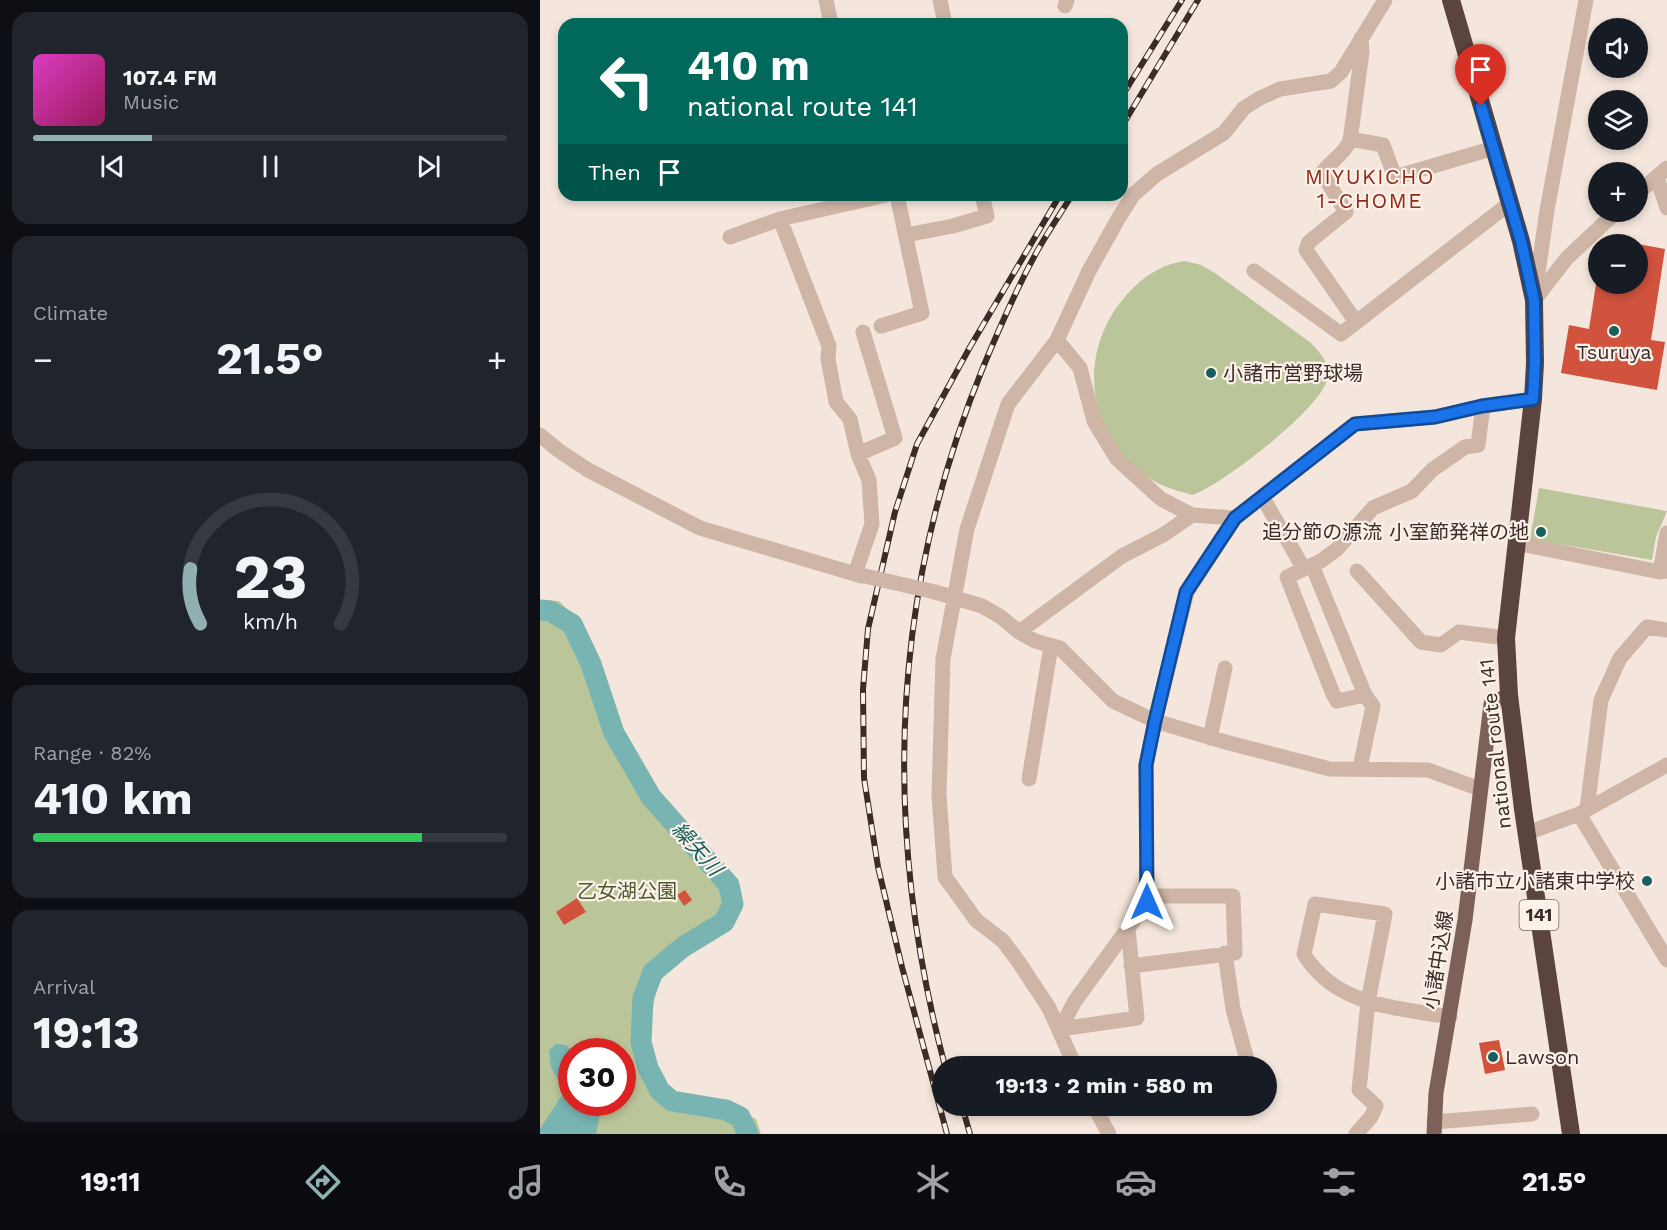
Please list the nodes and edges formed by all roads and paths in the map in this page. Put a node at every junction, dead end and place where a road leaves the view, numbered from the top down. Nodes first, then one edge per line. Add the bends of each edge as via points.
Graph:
1 (826, 0) edge
2 (940, 0) edge
3 (1385, 0) edge
4 (1450, 0) edge
5 (1586, 0) edge
6 (830, 18) edge
7 (944, 18) edge
8 (1361, 38) junction
9 (1350, 139) junction
10 (1494, 148) junction
11 (1662, 173) edge
12 (1648, 185) edge
13 (859, 201) edge
14 (898, 201) edge
15 (983, 201) edge
16 (1510, 203) junction
17 (1667, 208) edge
18 (780, 219) junction
19 (1605, 222) edge
20 (906, 235) junction
21 (730, 237) dead end
22 (1254, 271) dead end
23 (1534, 300) junction
24 (1356, 322) junction
25 (881, 326) dead end
26 (864, 332) dead end
27 (1057, 340) junction
28 (1533, 399) junction
29 (1482, 406) junction
30 (540, 435) edge
31 (858, 454) junction
32 (1263, 498) junction
33 (1192, 515) junction
34 (1235, 518) junction
35 (1667, 533) edge
36 (1516, 543) junction
37 (1308, 567) junction
38 (1357, 571) dead end
39 (1664, 571) edge
40 (860, 575) junction
41 (955, 596) junction
42 (1667, 630) edge
43 (1019, 632) junction
44 (1506, 638) junction
45 (1051, 646) junction
46 (1225, 668) dead end
47 (1509, 695) junction
48 (1365, 696) junction
49 (1155, 721) junction
50 (1210, 738) junction
51 (1667, 765) edge
52 (1360, 768) junction
53 (1029, 779) dead end
54 (1480, 789) junction
55 (1583, 812) junction
56 (1527, 833) junction
57 (1147, 896) junction
58 (1128, 928) junction
59 (1226, 953) junction
60 (1667, 960) edge
61 (1131, 966) junction
62 (1368, 1002) junction
63 (1450, 1017) junction
64 (1059, 1029) junction
65 (1071, 1056) edge
66 (1246, 1056) edge
67 (1532, 1114) dead end
68 (1100, 1116) edge
69 (1434, 1128) edge
70 (1109, 1134) edge
71 (1356, 1134) edge
72 (1571, 1134) edge

1 - 6 street
2 - 7 street
3 - 8 street
4 - 10 highway, national route 141 / 141
5 - 23 street
8 - 9 street
8 - 27 street via 1341,72 1331,81 1280,88 1260,98 1244,108 1224,133 1157,174 1133,195 1089,271
9 - 10 street via 1383,145 1395,177
9 - 24 street via 1344,153 1322,173 1346,212 1309,242 1306,250
10 - 16 highway, national route 141 / 141
11 - 12 street
11 - 17 street
13 - 18 street
14 - 20 street
15 - 20 street via 987,216
16 - 23 highway, national route 141 / 141
16 - 24 street
18 - 21 street
18 - 31 street via 829,346 836,402 850,419
19 - 23 street via 1567,258
20 - 25 street via 922,312
22 - 24 street via 1341,334
23 - 28 highway, national route 141 / 141
26 - 31 street via 896,438
27 - 33 street via 1080,368 1094,421 1117,459 1161,499
27 - 41 street via 1008,404 967,529
28 - 29 street
28 - 36 highway, national route 141 / 141
29 - 32 street via 1435,417 1355,424
29 - 37 street via 1478,445 1465,447 1412,490 1373,508 1337,549
30 - 40 street via 588,470 700,528
31 - 40 street via 868,480 872,524
32 - 34 street
32 - 37 street
33 - 34 street
33 - 43 street via 1122,556
34 - 49 street via 1186,592
35 - 39 street
36 - 39 street
36 - 44 highway, national route 141 / 141
37 - 48 street
37 - 48 street via 1287,577 1333,694 1337,701
38 - 44 street via 1421,642 1441,645 1459,632
40 - 41 street, bridge
41 - 43 street via 982,606
41 - 64 street via 943,659 940,730 939,795 945,877 976,920 1003,941 1018,960
42 - 55 street via 1647,627 1620,658 1601,700
43 - 45 street
44 - 47 highway, national route 141 / 141
45 - 49 street via 1060,648 1113,701
45 - 53 street
46 - 50 street
47 - 54 main road, 小諸中込線 via 1491,704
47 - 56 highway, national route 141 / 141
48 - 52 street via 1373,706
49 - 50 street
49 - 57 street via 1146,765
50 - 52 street via 1330,769
51 - 55 street
52 - 54 street via 1428,770
54 - 63 main road, 小諸中込線
55 - 56 street
55 - 60 street
56 - 72 highway, national route 141 / 141
57 - 58 street via 1147,902
57 - 59 street via 1233,896 1235,953
58 - 61 street
58 - 64 street
59 - 61 street
59 - 66 street via 1233,1009
61 - 64 street via 1137,1018
62 - 62 street via 1331,986 1307,961 1304,954 1315,904 1385,914
62 - 63 street
62 - 71 street via 1359,1090 1376,1106
63 - 69 main road, 小諸中込線 via 1436,1093
64 - 65 street
67 - 69 street
68 - 70 street

